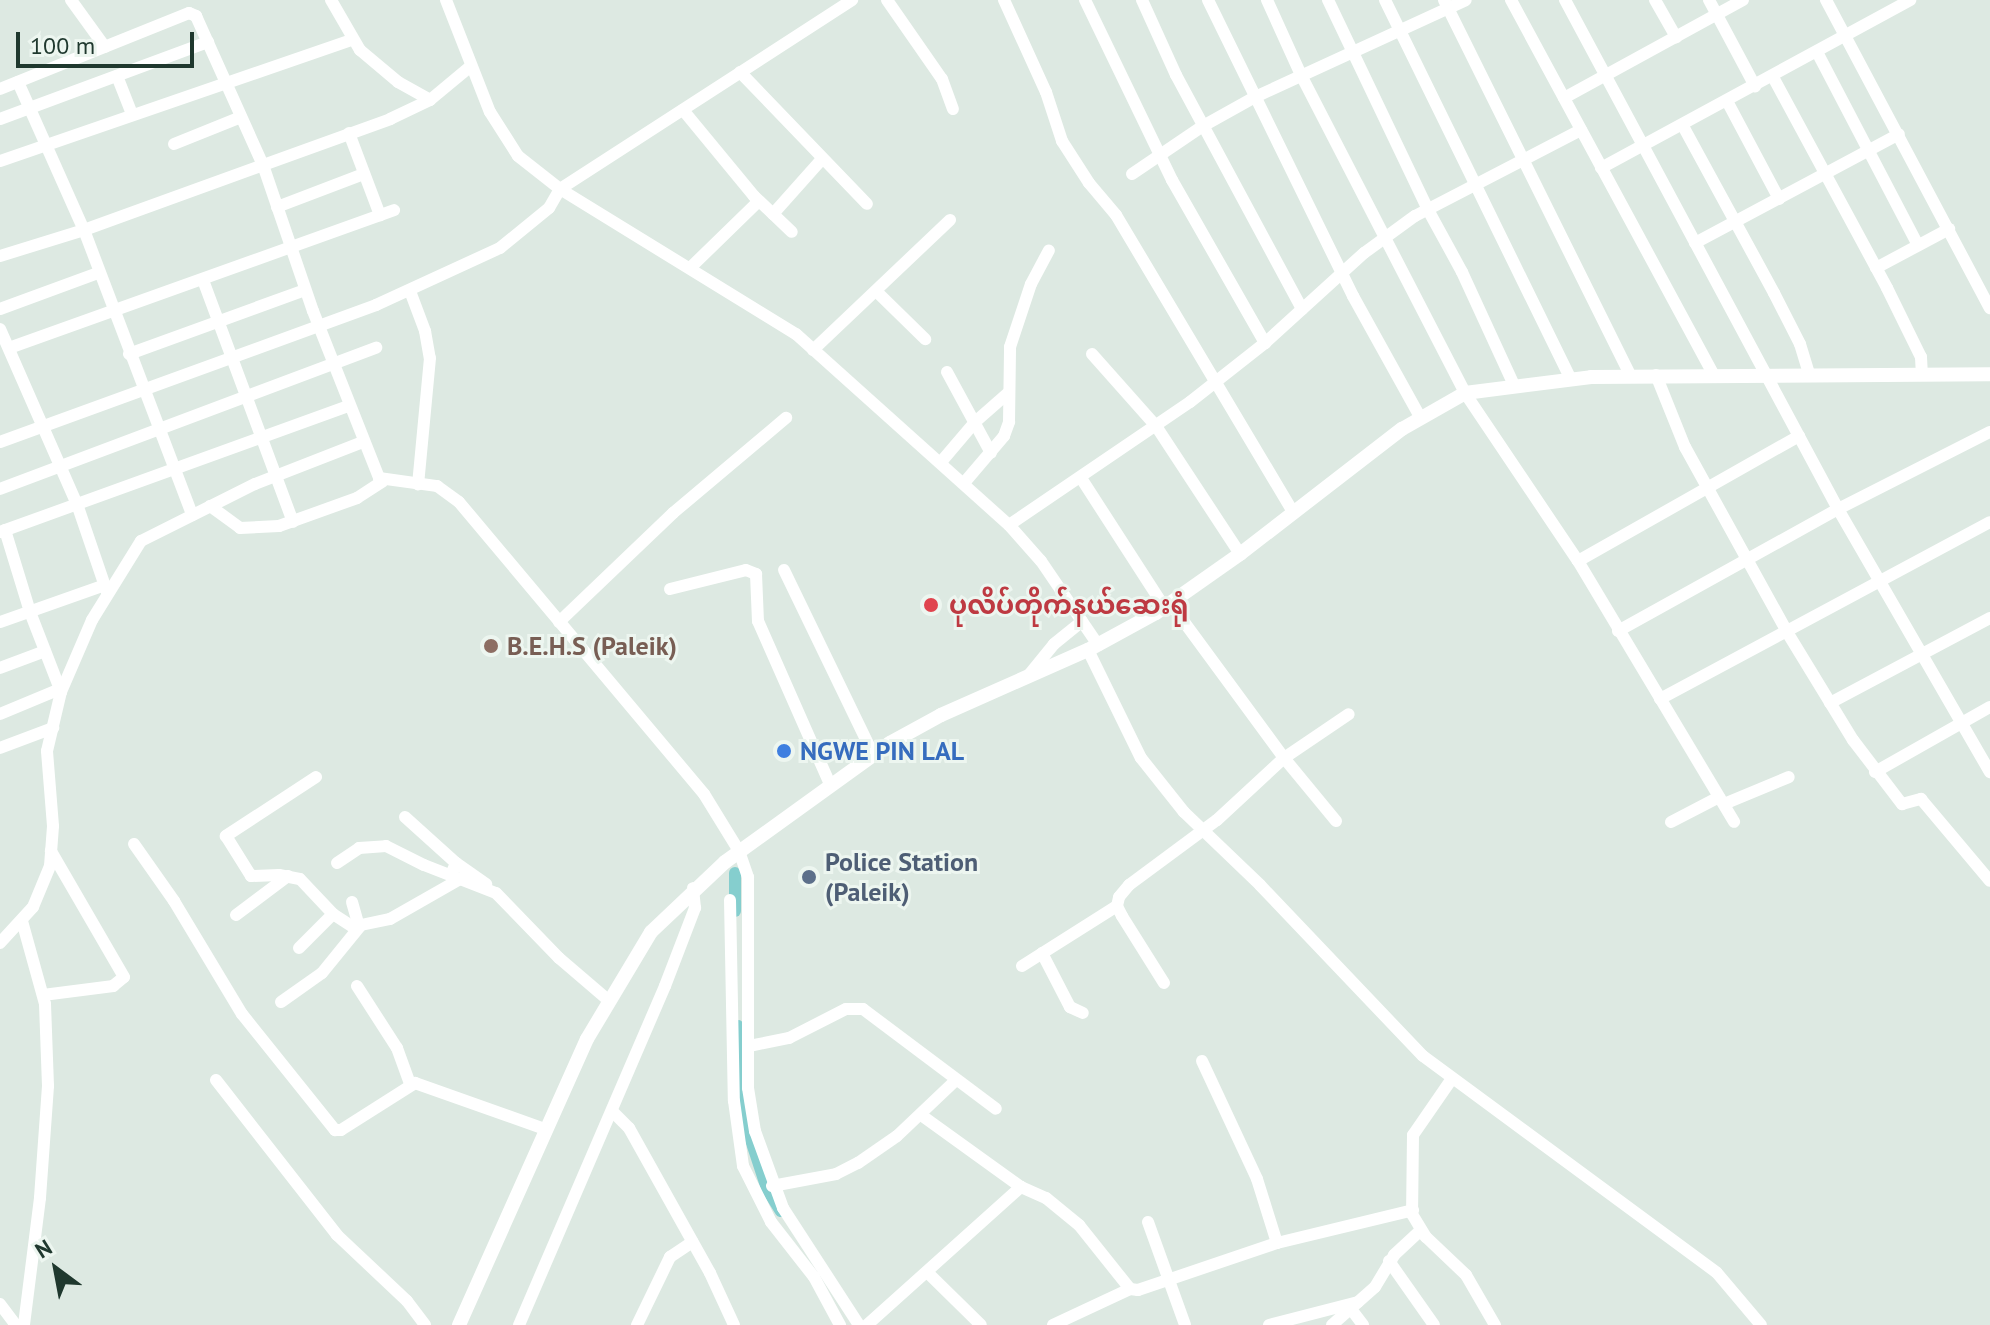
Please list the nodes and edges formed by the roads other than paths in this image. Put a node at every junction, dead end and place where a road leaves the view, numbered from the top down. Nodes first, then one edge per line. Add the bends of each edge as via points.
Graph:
1 (71, 0) edge
2 (199, 0) edge
3 (331, 0) edge
4 (446, 0) edge
5 (850, 0) edge
6 (887, 0) edge
7 (1004, 0) edge
8 (1085, 0) edge
9 (1142, 0) edge
10 (1208, 0) edge
11 (1267, 0) edge
12 (1328, 0) edge
13 (1385, 0) edge
14 (1466, 0) edge
15 (1511, 0) edge
16 (1565, 0) edge
17 (1655, 0) edge
18 (1709, 0) edge
19 (1743, 0) edge
20 (1826, 0) edge
21 (1910, 0) edge
22 (1446, 4) edge
23 (192, 12) junction
24 (1717, 14) junction
25 (1401, 31) junction
26 (1676, 37) junction
27 (1845, 37) junction
28 (352, 40) junction
29 (208, 42) junction
30 (105, 47) junction
31 (1353, 52) junction
32 (1817, 52) junction
33 (471, 66) junction
34 (740, 72) junction
35 (1301, 75) junction
36 (1606, 75) junction
37 (117, 76) junction
38 (1773, 77) junction
39 (18, 82) junction
40 (225, 82) junction
41 (1755, 86) junction
42 (0, 89) edge
43 (1253, 98) junction
44 (1564, 98) junction
45 (430, 100) junction
46 (1727, 101) junction
47 (31, 108) junction
48 (953, 109) dead end
49 (683, 110) junction
50 (132, 114) junction
51 (241, 117) junction
52 (0, 119) edge
53 (1203, 126) junction
54 (1683, 126) junction
55 (1581, 130) junction
56 (349, 133) junction
57 (1899, 134) junction
58 (174, 144) dead end
59 (47, 145) junction
60 (1643, 147) junction
61 (1868, 151) junction
62 (1160, 155) junction
63 (822, 159) junction
64 (1525, 160) junction
65 (0, 161) edge
66 (263, 165) junction
67 (1601, 168) junction
68 (364, 174) junction
69 (1132, 174) dead end
70 (1826, 174) junction
71 (1477, 183) junction
72 (560, 189) junction
73 (1779, 199) junction
74 (759, 201) junction
75 (867, 204) dead end
76 (277, 207) junction
77 (1427, 208) junction
78 (394, 210) dead end
79 (773, 214) junction
80 (380, 215) junction
81 (950, 220) dead end
82 (1735, 222) junction
83 (1949, 229) junction
84 (84, 230) junction
85 (792, 232) dead end
86 (1384, 238) junction
87 (1695, 243) junction
88 (1918, 245) junction
89 (291, 248) junction
90 (1049, 250) dead end
91 (0, 256) edge
92 (690, 268) junction
93 (1876, 268) junction
94 (98, 273) junction
95 (1341, 273) junction
96 (203, 280) junction
97 (305, 290) junction
98 (410, 291) junction
99 (876, 291) junction
100 (1990, 308) edge
101 (0, 309) edge
102 (1302, 309) junction
103 (113, 312) junction
104 (218, 320) junction
105 (318, 326) junction
106 (0, 329) edge
107 (925, 339) dead end
108 (1265, 343) junction
109 (9, 348) junction
110 (376, 348) dead end
111 (813, 350) junction
112 (129, 354) junction
113 (1092, 354) dead end
114 (232, 359) junction
115 (333, 366) junction
116 (947, 372) dead end
117 (1765, 373) junction
118 (1809, 373) junction
119 (1713, 374) junction
120 (1922, 374) junction
121 (1990, 374) edge
122 (1656, 375) junction
123 (1631, 376) junction
124 (1571, 379) junction
125 (1216, 381) junction
126 (1514, 385) junction
127 (143, 390) junction
128 (1008, 393) junction
129 (1465, 393) junction
130 (248, 398) junction
131 (348, 406) junction
132 (1420, 417) junction
133 (786, 418) dead end
134 (975, 422) junction
135 (1156, 426) junction
136 (44, 427) junction
137 (159, 432) junction
138 (1990, 432) edge
139 (1799, 436) junction
140 (262, 438) junction
141 (0, 442) edge
142 (363, 442) junction
143 (991, 453) junction
144 (941, 462) junction
145 (62, 468) junction
146 (174, 470) junction
147 (276, 476) junction
148 (1081, 478) junction
149 (383, 481) junction
150 (964, 483) junction
151 (418, 484) junction
152 (1707, 486) junction
153 (0, 489) edge
154 (77, 504) junction
155 (210, 506) junction
156 (1838, 509) junction
157 (1293, 512) junction
158 (192, 515) junction
159 (293, 522) junction
160 (1990, 522) edge
161 (1009, 525) junction
162 (2, 531) edge
163 (1240, 554) junction
164 (1749, 558) junction
165 (1578, 561) junction
166 (784, 570) dead end
167 (1879, 582) junction
168 (106, 589) junction
169 (670, 589) dead end
170 (1167, 605) junction
171 (30, 612) junction
172 (1990, 618) edge
173 (1082, 621) junction
174 (0, 622) edge
175 (559, 622) junction
176 (1618, 631) junction
177 (1787, 632) junction
178 (1093, 647) junction
179 (45, 651) junction
180 (1921, 655) junction
181 (0, 668) edge
182 (1028, 676) junction
183 (61, 690) junction
184 (1660, 699) junction
185 (1830, 703) junction
186 (1990, 707) edge
187 (0, 714) edge
188 (1349, 714) dead end
189 (1959, 723) junction
190 (53, 728) junction
191 (0, 748) edge
192 (873, 754) junction
193 (1284, 758) junction
194 (1875, 772) junction
195 (1990, 772) edge
196 (316, 777) dead end
197 (1789, 777) dead end
198 (830, 784) junction
199 (1722, 800) junction
200 (405, 817) dead end
201 (1336, 821) dead end
202 (1671, 822) dead end
203 (1734, 822) dead end
204 (1201, 832) junction
205 (134, 844) dead end
206 (51, 851) junction
207 (739, 851) junction
208 (337, 863) dead end
209 (456, 872) junction
210 (280, 879) junction
211 (1990, 881) edge
212 (693, 888) junction
213 (730, 900) dead end
214 (352, 902) dead end
215 (1117, 906) junction
216 (333, 914) junction
217 (236, 915) dead end
218 (22, 921) junction
219 (358, 928) junction
220 (0, 943) edge
221 (299, 948) dead end
222 (1042, 953) junction
223 (1022, 966) dead end
224 (1164, 983) dead end
225 (357, 986) dead end
226 (43, 995) junction
227 (608, 1000) junction
228 (281, 1002) dead end
229 (1083, 1013) dead end
230 (749, 1046) junction
231 (1202, 1061) dead end
232 (216, 1080) dead end
233 (956, 1080) junction
234 (1451, 1080) junction
235 (410, 1084) junction
236 (996, 1109) dead end
237 (612, 1111) junction
238 (921, 1115) junction
239 (545, 1129) junction
240 (772, 1186) junction
241 (1021, 1187) junction
242 (1413, 1210) junction
243 (784, 1215) junction
244 (1148, 1222) dead end
245 (1421, 1230) junction
246 (778, 1233) junction
247 (692, 1242) junction
248 (1277, 1243) junction
249 (1389, 1261) junction
250 (928, 1273) junction
251 (1170, 1278) junction
252 (1130, 1289) junction
253 (0, 1304) edge
254 (1355, 1305) junction
255 (858, 1324) edge
256 (16, 1325) edge
257 (24, 1325) edge
258 (425, 1325) edge
259 (459, 1325) edge
260 (519, 1325) edge
261 (637, 1325) edge
262 (734, 1325) edge
263 (840, 1325) edge
264 (981, 1325) edge
265 (1053, 1325) edge
266 (1185, 1325) edge
267 (1269, 1325) edge
268 (1332, 1325) edge
269 (1363, 1325) edge
270 (1434, 1325) edge
271 (1495, 1325) edge
272 (1761, 1325) edge

1 - 30 street
2 - 23 street
3 - 28 street
4 - 33 street
5 - 34 street
6 - 48 street via 942,79
7 - 125 street via 1062,141 1116,215
8 - 62 street
9 - 53 street
10 - 43 street
11 - 35 street
12 - 31 street
13 - 25 street
14 - 22 street
15 - 44 street
16 - 36 street
17 - 26 street
18 - 24 street
19 - 24 street
20 - 27 street
21 - 27 street
22 - 25 street
22 - 64 street
23 - 29 street
23 - 30 street
24 - 26 street
24 - 41 street
25 - 31 street
25 - 71 street
26 - 36 street
27 - 32 street
27 - 57 street
28 - 40 street
28 - 45 street via 372,62
29 - 37 street
29 - 40 street
30 - 39 street
31 - 35 street
31 - 77 street
32 - 38 street
32 - 61 street
33 - 45 street
33 - 72 street via 511,147
34 - 49 street
34 - 63 street
35 - 43 street
35 - 86 street
36 - 44 street
36 - 60 street
37 - 47 street
37 - 50 street
38 - 41 street
38 - 70 street
39 - 42 street
39 - 47 street
40 - 50 street
40 - 51 street
41 - 46 street
43 - 53 street
43 - 95 street
44 - 55 street
45 - 56 street
46 - 54 street
46 - 73 street
47 - 52 street
47 - 59 street
49 - 72 street
49 - 74 street
50 - 59 street
51 - 58 street
51 - 66 street
53 - 62 street
53 - 102 street
54 - 60 street
54 - 82 street
55 - 64 street
55 - 67 street
56 - 66 street
56 - 68 street
57 - 61 street
57 - 83 street
59 - 65 street
59 - 84 street
60 - 67 street
60 - 87 street
61 - 70 street
61 - 88 street
62 - 69 street
62 - 108 street
63 - 75 street
63 - 79 street
64 - 71 street
64 - 123 street
66 - 76 street
66 - 84 street
67 - 119 street
68 - 76 street
68 - 80 street
70 - 73 street
70 - 93 street
71 - 77 street
71 - 124 street
72 - 92 street
72 - 98 street via 549,208 500,248
73 - 82 street
74 - 79 street
74 - 92 street
76 - 89 street
77 - 86 street
77 - 126 street
78 - 80 street
79 - 85 street
80 - 89 street
81 - 99 street
82 - 87 street
82 - 118 street via 1800,344
83 - 88 street
83 - 100 street
84 - 91 street
84 - 94 street
86 - 95 street
86 - 129 street
87 - 117 street
88 - 93 street
89 - 96 street
89 - 97 street
90 - 128 street via 1031,284 1010,347
92 - 111 street via 781,323
93 - 120 street via 1921,357
94 - 101 street
94 - 103 street
95 - 102 street
95 - 132 street
96 - 103 street
96 - 104 street
97 - 104 street
97 - 105 street
98 - 105 street
98 - 151 street via 430,358
99 - 107 street
99 - 111 street
102 - 108 street
103 - 109 street
103 - 112 street
104 - 112 street
104 - 114 street
105 - 114 street
105 - 115 street
106 - 109 street
108 - 125 street
109 - 136 street
110 - 115 street
111 - 144 street
112 - 127 street
113 - 135 street
114 - 127 street
114 - 130 street
115 - 130 street
115 - 131 street
116 - 134 street
117 - 118 street
117 - 119 street
117 - 139 street
118 - 120 street
119 - 122 street
120 - 121 street
122 - 123 street
122 - 152 street
123 - 124 street
124 - 126 street
125 - 135 street
125 - 157 street
126 - 129 street
127 - 136 street
127 - 137 street
128 - 134 street
128 - 143 street via 1009,422
129 - 132 street
129 - 165 street
130 - 137 street
130 - 140 street
131 - 140 street
131 - 142 street
132 - 157 street
133 - 175 street via 684,504
134 - 143 street
134 - 144 street
135 - 148 street
135 - 163 street
136 - 141 street
136 - 145 street
137 - 145 street
137 - 146 street
138 - 156 street
139 - 152 street
139 - 156 street
140 - 146 street
140 - 147 street
142 - 147 street
142 - 149 street
143 - 150 street
144 - 150 street
145 - 153 street
145 - 154 street
146 - 154 street
146 - 158 street
147 - 155 street
147 - 159 street
148 - 161 street
148 - 170 street
149 - 151 street
149 - 159 street via 357,498
150 - 161 street
151 - 175 street via 449,492
152 - 164 street
152 - 165 street
154 - 162 street
154 - 168 street
155 - 158 street
155 - 159 street via 240,528
156 - 164 street
156 - 167 street
157 - 163 street
158 - 168 street via 141,541
160 - 167 street
161 - 173 street
162 - 171 street
163 - 170 street
164 - 176 street
164 - 177 street
165 - 176 street
166 - 192 street
167 - 177 street
167 - 180 street
168 - 171 street
168 - 183 street
169 - 198 street via 746,570 756,574 758,621
170 - 178 street
170 - 193 street
171 - 174 street
171 - 179 street
172 - 180 street
173 - 178 street
173 - 182 street
175 - 207 street via 704,794
176 - 184 street
177 - 184 street
177 - 185 street
178 - 182 street
178 - 204 street via 1141,758
179 - 181 street
179 - 183 street
180 - 185 street
180 - 189 street
182 - 192 street via 941,715
183 - 187 street
183 - 190 street
184 - 199 street
185 - 194 street
186 - 189 street
188 - 193 street
189 - 194 street
189 - 195 street
190 - 191 street
190 - 206 street via 47,751
192 - 198 street
193 - 201 street
193 - 204 street
194 - 211 street via 1902,804 1921,799
196 - 210 street via 226,834 251,876
197 - 199 street
198 - 207 street
199 - 202 street
199 - 203 street
200 - 209 street
204 - 215 street via 1123,891
204 - 234 street
205 - 235 street via 242,1014 335,1130
206 - 218 street via 46,879
206 - 226 street via 124,977 113,986
207 - 212 street
207 - 230 street via 748,877
208 - 209 street via 359,848 386,846
209 - 219 street via 399,915
209 - 227 street via 501,896 559,958
210 - 216 street via 305,884
210 - 217 street
212 - 227 street via 651,932
212 - 237 street via 695,908
213 - 246 street via 738,1139 743,1166
214 - 219 street
215 - 222 street
215 - 224 street
216 - 219 street
216 - 221 street
218 - 220 street
218 - 226 street
219 - 228 street via 322,973
222 - 223 street
222 - 229 street via 1070,1007
225 - 235 street via 397,1048
226 - 257 street via 48,1086
227 - 239 street
230 - 233 street via 789,1038 835,1013 863,1009
230 - 240 street via 755,1131
231 - 248 street via 1257,1179
232 - 258 street via 337,1235
233 - 236 street
233 - 238 street
234 - 242 street via 1413,1135
234 - 272 street via 1717,1273
235 - 239 street
237 - 247 street via 629,1128
237 - 260 street
238 - 240 street via 877,1151 836,1174
238 - 241 street
239 - 259 street
240 - 243 street
241 - 250 street
241 - 252 street via 1046,1198 1085,1231
242 - 245 street
242 - 248 street
243 - 246 street
243 - 255 street
244 - 251 street
245 - 249 street
245 - 271 street via 1466,1275
246 - 263 street via 814,1277
247 - 261 street via 670,1257
247 - 262 street
248 - 251 street
249 - 254 street via 1375,1287
249 - 270 street
250 - 255 street
250 - 264 street
251 - 252 street
251 - 266 street
252 - 265 street
253 - 256 street
254 - 267 street
254 - 268 street
254 - 269 street

